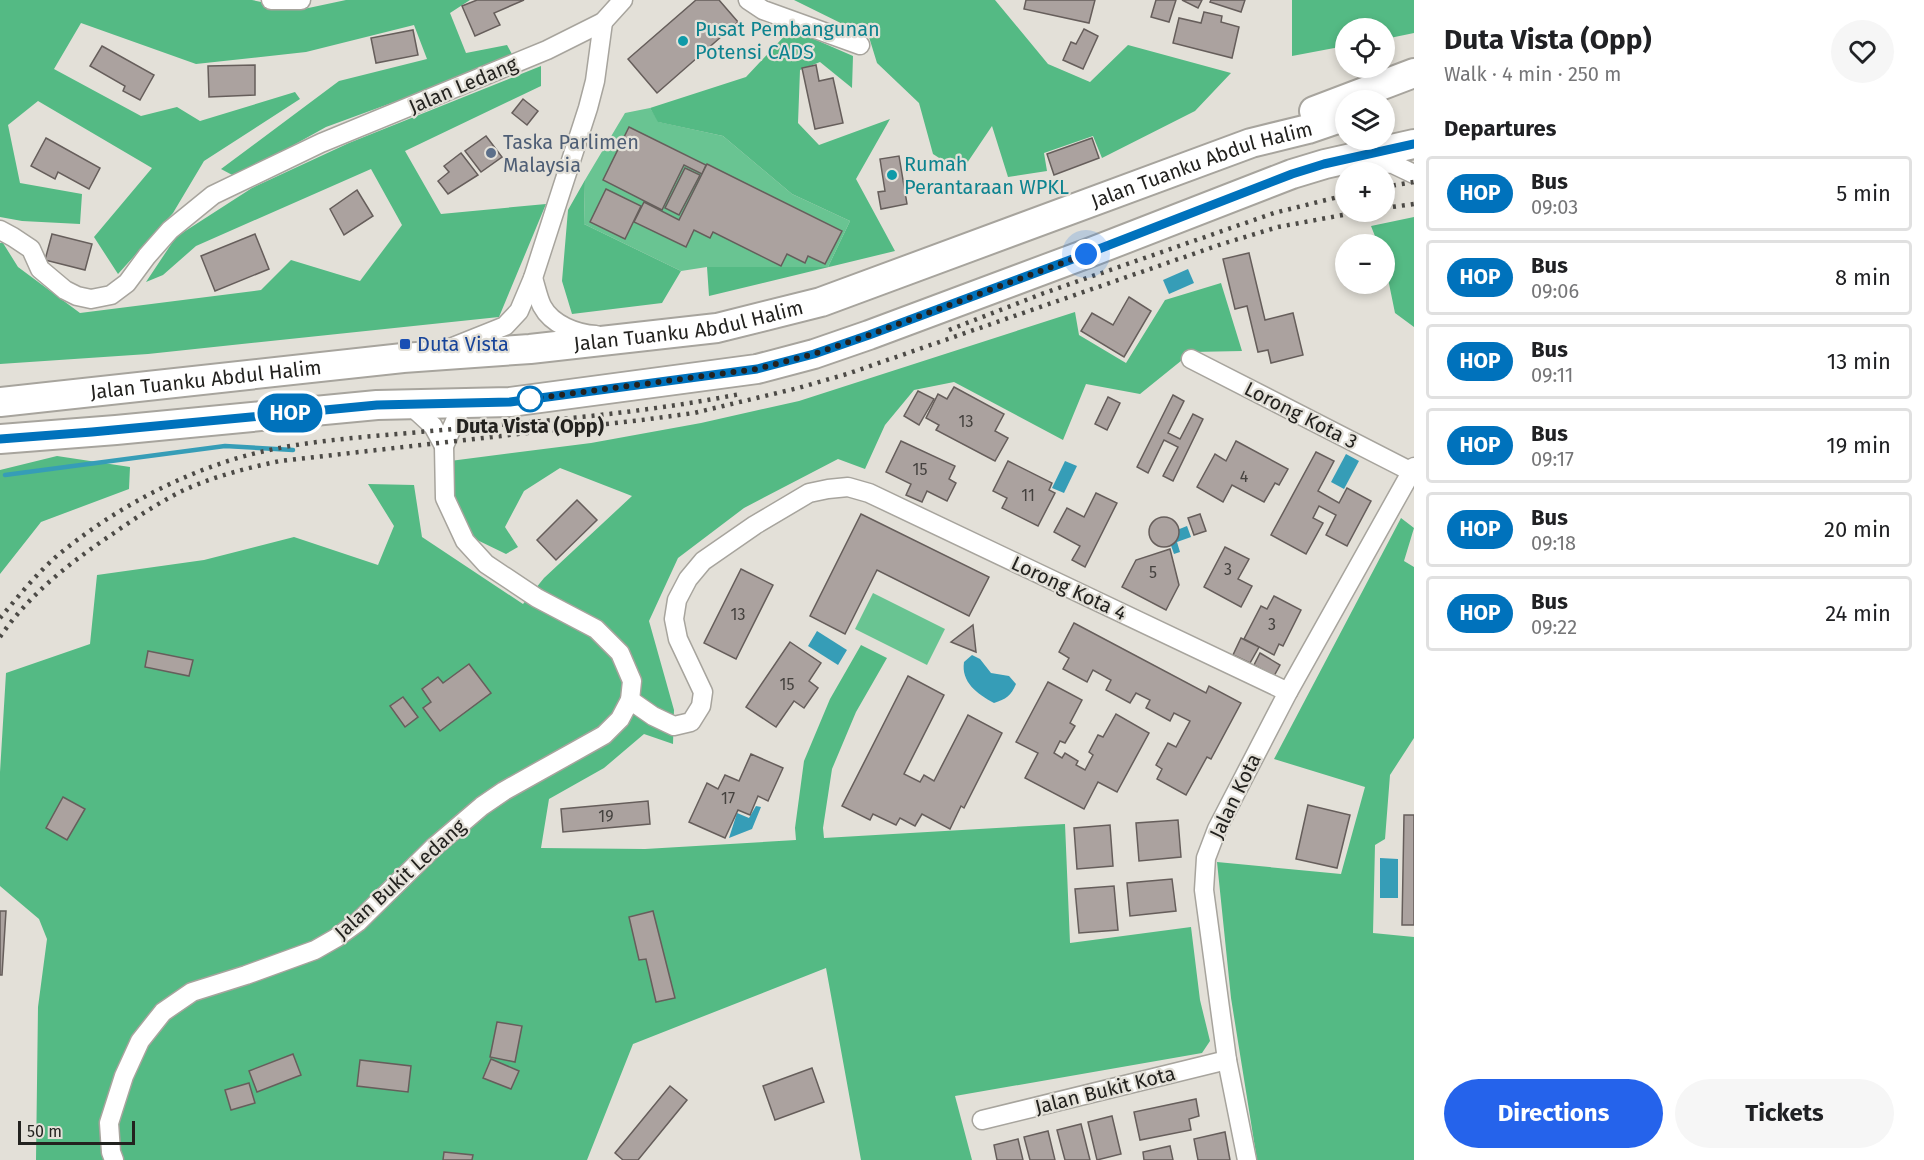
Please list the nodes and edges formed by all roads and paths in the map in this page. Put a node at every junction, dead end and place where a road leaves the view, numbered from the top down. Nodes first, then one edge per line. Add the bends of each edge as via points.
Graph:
1 (271, 0) edge
2 (301, 0) edge
3 (623, 0) edge
4 (748, 0) edge
5 (603, 22) junction
6 (860, 45) dead end
7 (1407, 92) edge
8 (1335, 120) edge
9 (1251, 143) junction
10 (1414, 144) edge
11 (1324, 164) junction
12 (1414, 174) edge
13 (0, 230) edge
14 (533, 278) junction
15 (647, 336) junction
16 (408, 358) junction
17 (1191, 359) dead end
18 (0, 402) edge
19 (463, 403) junction
20 (409, 404) junction
21 (69, 434) junction
22 (0, 439) edge
23 (444, 446) junction
24 (0, 457) edge
25 (1413, 470) edge
26 (1288, 692) junction
27 (630, 700) junction
28 (1227, 1060) junction
29 (982, 1120) dead end
30 (114, 1160) edge
31 (1247, 1160) edge

1 - 2 street
3 - 5 street, Jalan Ledang
4 - 6 street via 763,10
5 - 13 street, Jalan Ledang via 485,77 321,143 213,195 170,230 127,283 111,296 91,299 65,290 40,269 31,249
5 - 14 street via 588,108
7 - 9 main road via 1320,108
8 - 9 main road, Jalan Tuanku Abdul Halim
9 - 15 main road, Jalan Tuanku Abdul Halim via 821,302 717,328
10 - 11 main road, Jalan Tuanku Abdul Halim
11 - 12 street via 1379,162
11 - 19 main road, Jalan Tuanku Abdul Halim via 814,354 757,369 510,402
14 - 15 street via 548,316 560,325 584,334
14 - 16 street via 519,311 505,326 446,349
15 - 16 main road, Jalan Tuanku Abdul Halim
16 - 18 main road, Jalan Tuanku Abdul Halim
17 - 25 street, Lorong Kota 3
19 - 20 main road, Jalan Tuanku Abdul Halim
19 - 23 street
20 - 21 main road, Jalan Tuanku Abdul Halim
20 - 23 street via 433,426
21 - 22 main road, Jalan Tuanku Abdul Halim
21 - 24 main road
23 - 27 street via 445,498 465,541 486,564 537,598 596,629 620,653 632,681
25 - 26 street, Jalan Kota
26 - 27 street, Lorong Kota 4 via 869,493 848,487 809,493 703,561 688,579 677,600 674,619 678,639 703,692 701,706 691,722 674,726
26 - 28 street, Jalan Kota via 1216,829 1206,858 1204,890
27 - 30 street, Jalan Bukit Ledang via 620,719 604,735 482,806 336,938 315,950 192,992 163,1012 140,1041 124,1076 109,1123
28 - 29 street, Jalan Bukit Kota
28 - 31 street, Jalan Kota

